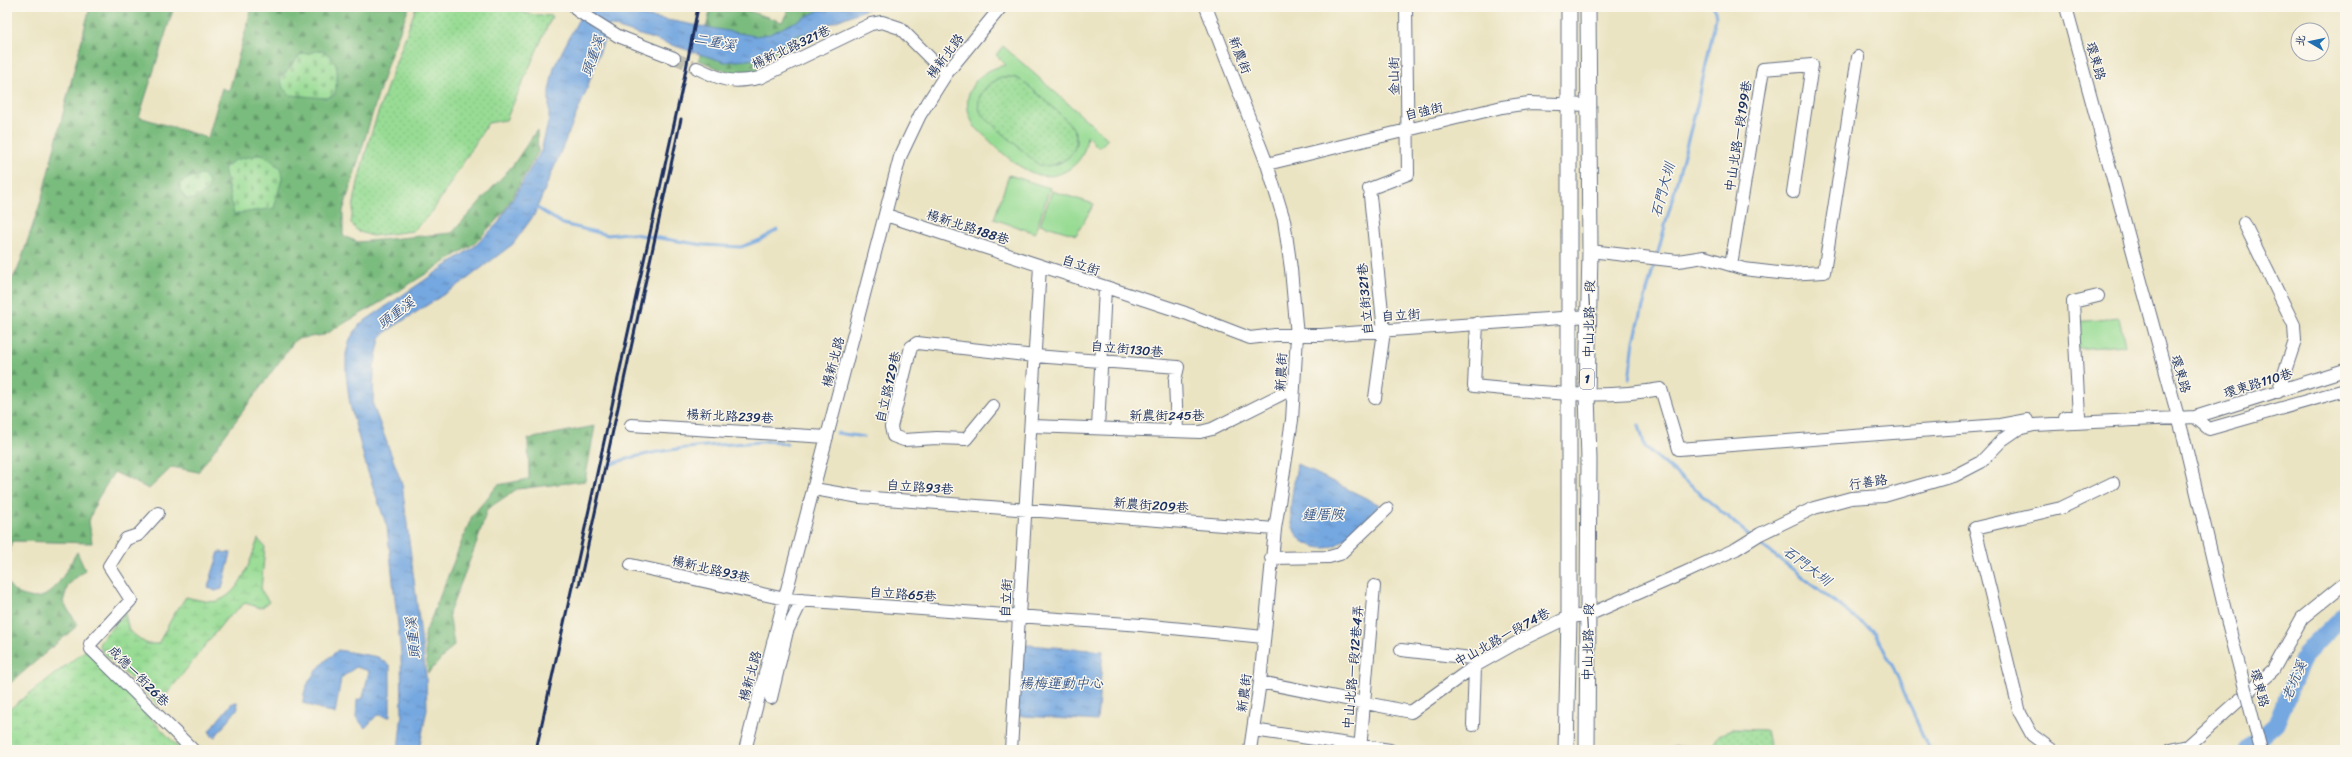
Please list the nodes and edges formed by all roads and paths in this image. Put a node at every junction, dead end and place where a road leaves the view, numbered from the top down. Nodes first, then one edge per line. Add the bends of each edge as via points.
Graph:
1 (1001, 7) edge
2 (1206, 7) edge
3 (1406, 7) edge
4 (1569, 7) edge
5 (1588, 7) edge
6 (2066, 7) edge
7 (576, 9) edge
8 (1858, 57) dead end
9 (674, 58) tunnel mouth
10 (697, 68) tunnel mouth
11 (946, 74) junction
12 (1570, 103) junction
13 (1589, 105) junction
14 (1409, 129) junction
15 (1267, 164) junction
16 (1369, 192) joint
17 (1792, 192) dead end
18 (886, 215) junction
19 (2244, 223) dead end
20 (1590, 251) junction
21 (1731, 265) junction
22 (1040, 266) junction
23 (1105, 288) junction
24 (2098, 296) dead end
25 (1589, 316) junction
26 (1568, 317) junction
27 (1477, 323) junction
28 (1384, 331) junction
29 (1297, 336) junction
30 (1035, 356) junction
31 (1100, 361) junction
32 (2345, 370) edge
33 (1294, 388) junction
34 (2345, 390) edge
35 (2278, 392) junction
36 (1568, 394) junction
37 (1587, 394) junction
38 (1375, 398) dead end
39 (993, 406) dead end
40 (2195, 417) junction
41 (2178, 418) junction
42 (631, 425) dead end
43 (1031, 426) junction
44 (1098, 428) junction
45 (1177, 431) junction
46 (828, 437) junction
47 (2113, 483) dead end
48 (814, 488) junction
49 (1387, 509) dead end
50 (1026, 510) junction
51 (158, 513) dead end
52 (1275, 529) junction
53 (1271, 558) junction
54 (631, 565) dead end
55 (2345, 583) edge
56 (1374, 586) dead end
57 (785, 599) junction
58 (802, 600) junction
59 (1588, 615) junction
60 (1019, 617) junction
61 (1569, 617) junction
62 (1264, 637) junction
63 (1401, 650) dead end
64 (1475, 666) junction
65 (1260, 682) junction
66 (771, 698) dead end
67 (1365, 704) junction
68 (1473, 725) dead end
69 (1253, 730) junction
70 (1360, 747) edge
71 (193, 750) edge
72 (745, 750) edge
73 (1011, 750) edge
74 (1250, 750) edge
75 (1390, 750) edge
76 (1566, 750) edge
77 (1586, 750) edge
78 (2052, 750) edge
79 (2171, 750) edge
80 (2261, 750) edge

1 - 11 street, 楊新北路
2 - 15 street, 新農街
3 - 14 street, 金山街
4 - 12 main road, 中山北路一段 / 1
5 - 13 main road, 中山北路一段 / 1
6 - 41 street, 環東路 via 2104,138
7 - 9 street via 618,36
8 - 21 street via 1824,272 1787,274
10 - 11 street, 楊新北路321巷 via 739,83 759,78 871,24 882,22 900,28
11 - 18 street, 楊新北路 via 920,115 900,157
12 - 13 street, 自強街
12 - 14 street, 自強街 via 1529,102
12 - 26 main road, 中山北路一段 / 1
13 - 20 main road, 中山北路一段 / 1
14 - 15 street, 自強街
14 - 16 street, 金山街 via 1408,174
15 - 29 street, 新農街 via 1287,236
16 - 28 street, 自立街321巷
17 - 21 street, 中山北路一段199巷 via 1812,65 1763,69
18 - 22 street, 楊新北路188巷
18 - 46 street, 楊新北路
19 - 35 street via 2294,324 2295,341
20 - 21 street via 1678,261 1704,257
20 - 25 main road, 中山北路一段 / 1
22 - 23 street, 自立街
22 - 30 street, 自立街
23 - 29 street, 自立街 via 1250,338
23 - 31 street
24 - 37 street via 2073,302 2079,417 1679,449 1661,389
25 - 26 street, 自立街
25 - 37 main road, 中山北路一段 / 1
26 - 27 street, 自立街
26 - 36 main road, 中山北路一段 / 1
27 - 28 street, 自立街
27 - 36 street via 1474,386
28 - 29 street, 自立街
28 - 38 street, 自立街321巷
29 - 33 street, 新農街
30 - 31 street, 自立街130巷
30 - 39 street, 自立路129巷 via 917,343 911,347 893,415 893,436 904,440 966,439
30 - 43 street, 自立街
31 - 44 street
31 - 45 street, 自立街130巷 via 1178,367 1175,380
32 - 35 street, 環東路110巷
33 - 45 street, 新農街245巷 via 1212,429 1200,432
33 - 52 street, 新農街 via 1292,420
34 - 40 street via 2209,429
35 - 40 street, 環東路110巷
36 - 37 street
36 - 61 main road, 中山北路一段 / 1
37 - 59 main road, 中山北路一段 / 1
40 - 41 street, 環東路110巷
41 - 59 street, 行善路 via 2034,425 2018,429 2002,440 1981,462 1956,475 1884,496 1834,501 1814,508 1749,542
41 - 80 street, 環東路, bridge
42 - 46 street, 楊新北路239巷
43 - 44 street, 新農街245巷
43 - 50 street, 自立街
44 - 45 street, 新農街245巷
46 - 48 street, 楊新北路
47 - 78 street via 2061,508 1975,528 2020,713 2032,735
48 - 50 street, 自立路93巷 via 860,497
48 - 57 street, 楊新北路
49 - 53 street via 1340,554 1329,557
50 - 52 street, 新農街209巷
50 - 60 street, 自立街
51 - 71 street, 成德一街26巷 via 138,535 126,539 109,566 131,600 90,644 91,649
52 - 53 street, 新農街
53 - 62 street, 新農街
54 - 57 street, 楊新北路93巷
55 - 79 street via 2302,618 2273,670 2188,746
56 - 67 street, 中山北路一段12巷4弄
57 - 58 street, 自立路65巷
57 - 72 street, 楊新北路
58 - 60 street, 自立路65巷
58 - 66 street via 787,631
59 - 61 street, 行善路
59 - 77 main road, 中山北路一段 / 1
60 - 62 street, 自立路65巷
60 - 73 street, 自立街
61 - 64 street, 中山北路一段74巷
61 - 76 main road, 中山北路一段 / 1
62 - 65 street, 新農街
63 - 64 street via 1472,658
64 - 67 street, 中山北路一段74巷 via 1411,712
64 - 68 street
65 - 67 street
65 - 69 street, 新農街
67 - 70 street, 中山北路一段12巷4弄
69 - 70 street
69 - 74 street, 新農街
70 - 75 street

